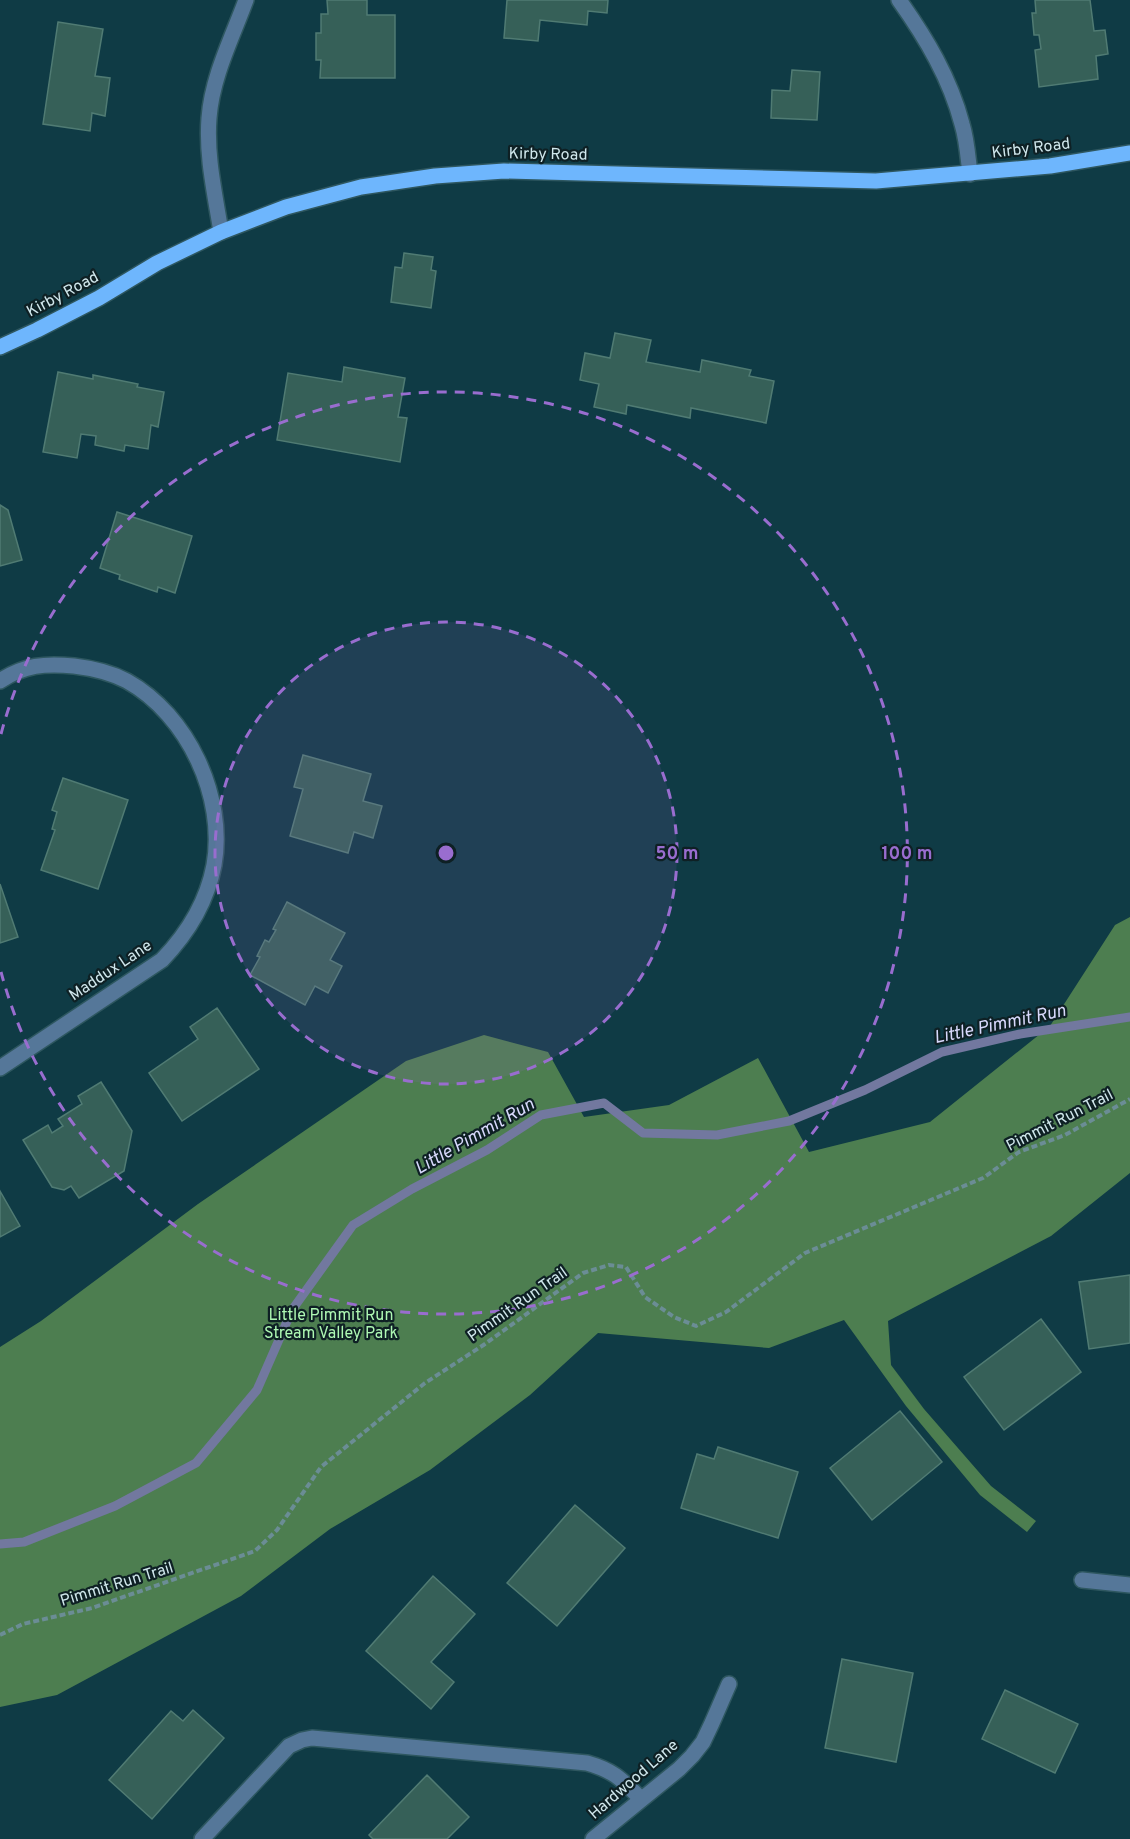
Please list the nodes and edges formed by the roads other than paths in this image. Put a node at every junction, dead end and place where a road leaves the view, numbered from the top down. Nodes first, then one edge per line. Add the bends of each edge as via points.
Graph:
1 (246, 0) edge
2 (899, 0) edge
3 (1130, 153) edge
4 (970, 174) junction
5 (221, 232) junction
6 (0, 347) edge
7 (0, 681) edge
8 (0, 1068) edge
9 (1082, 1580) dead end
10 (1130, 1585) edge
11 (729, 1684) dead end
12 (641, 1799) junction
13 (202, 1839) edge
14 (593, 1839) edge

1 - 5 street via 217,76 209,117 208,158
2 - 4 street via 924,35 948,82 963,125
3 - 4 main road, Kirby Road
4 - 5 main road, Kirby Road via 876,181 504,171 435,176 361,187 286,207
5 - 6 main road, Kirby Road
7 - 8 street, Maddux Lane via 15,671 51,664 88,668 126,681 160,707 188,740 207,782 216,820 214,865 201,906 179,942 162,960
9 - 10 street
11 - 12 street, Hardwood Lane via 703,1742 679,1769
12 - 13 street via 617,1775 587,1763 312,1738 289,1746
12 - 14 street, Hardwood Lane

